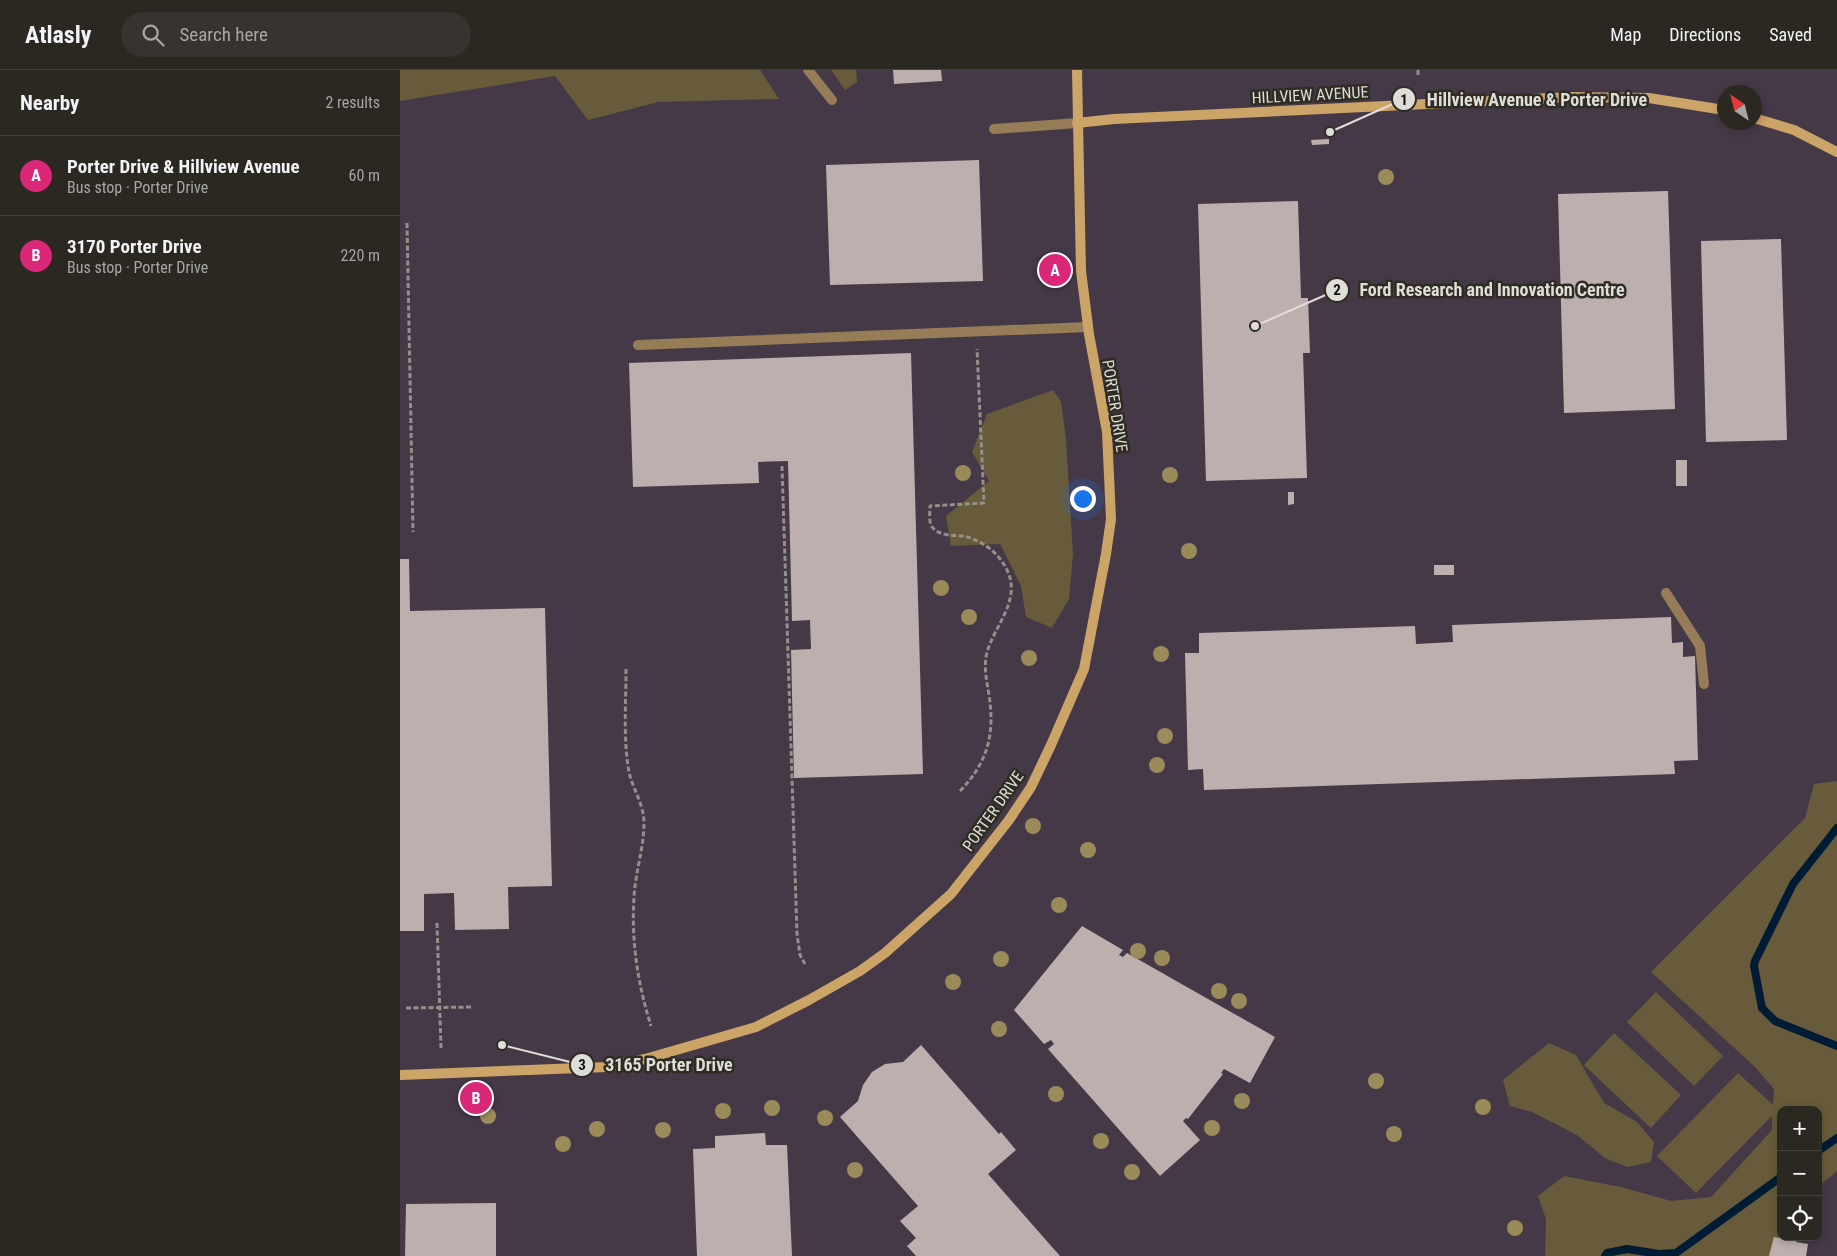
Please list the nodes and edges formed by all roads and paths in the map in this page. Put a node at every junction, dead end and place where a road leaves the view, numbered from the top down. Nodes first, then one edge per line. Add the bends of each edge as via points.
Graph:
1 (808, 70) edge
2 (1077, 70) edge
3 (832, 100) dead end
4 (1717, 109) edge
5 (1762, 120) edge
6 (1077, 123) junction
7 (994, 129) dead end
8 (1837, 152) edge
9 (406, 223) dead end
10 (1088, 326) junction
11 (638, 345) dead end
12 (977, 348) dead end
13 (782, 466) dead end
14 (413, 532) dead end
15 (1666, 593) dead end
16 (626, 669) dead end
17 (1704, 684) dead end
18 (960, 791) dead end
19 (437, 923) dead end
20 (805, 964) dead end
21 (473, 1007) dead end
22 (406, 1008) dead end
23 (439, 1008) junction
24 (651, 1026) dead end
25 (441, 1048) dead end
26 (400, 1076) edge

1 - 3 lane
2 - 6 street, PORTER DRIVE
4 - 6 street, HILLVIEW AVENUE via 1649,98 1572,97
5 - 8 street via 1794,130
6 - 7 lane
6 - 10 street, PORTER DRIVE via 1080,255
9 - 14 path
10 - 11 lane
10 - 26 street, PORTER DRIVE via 1107,432 1111,519 1084,669 1031,787 951,894 860,971 756,1027 607,1067
12 - 18 path via 984,503 930,506 930,523 934,530 980,542 989,548 1008,570 1011,586 1006,615 988,648 986,659 992,716 988,746 978,769
13 - 20 path via 797,934 800,955
15 - 17 lane via 1700,646
16 - 24 path via 627,755 630,774 643,809 644,824 633,900 634,934 638,976
19 - 23 path
21 - 23 path
22 - 23 path
23 - 25 path

